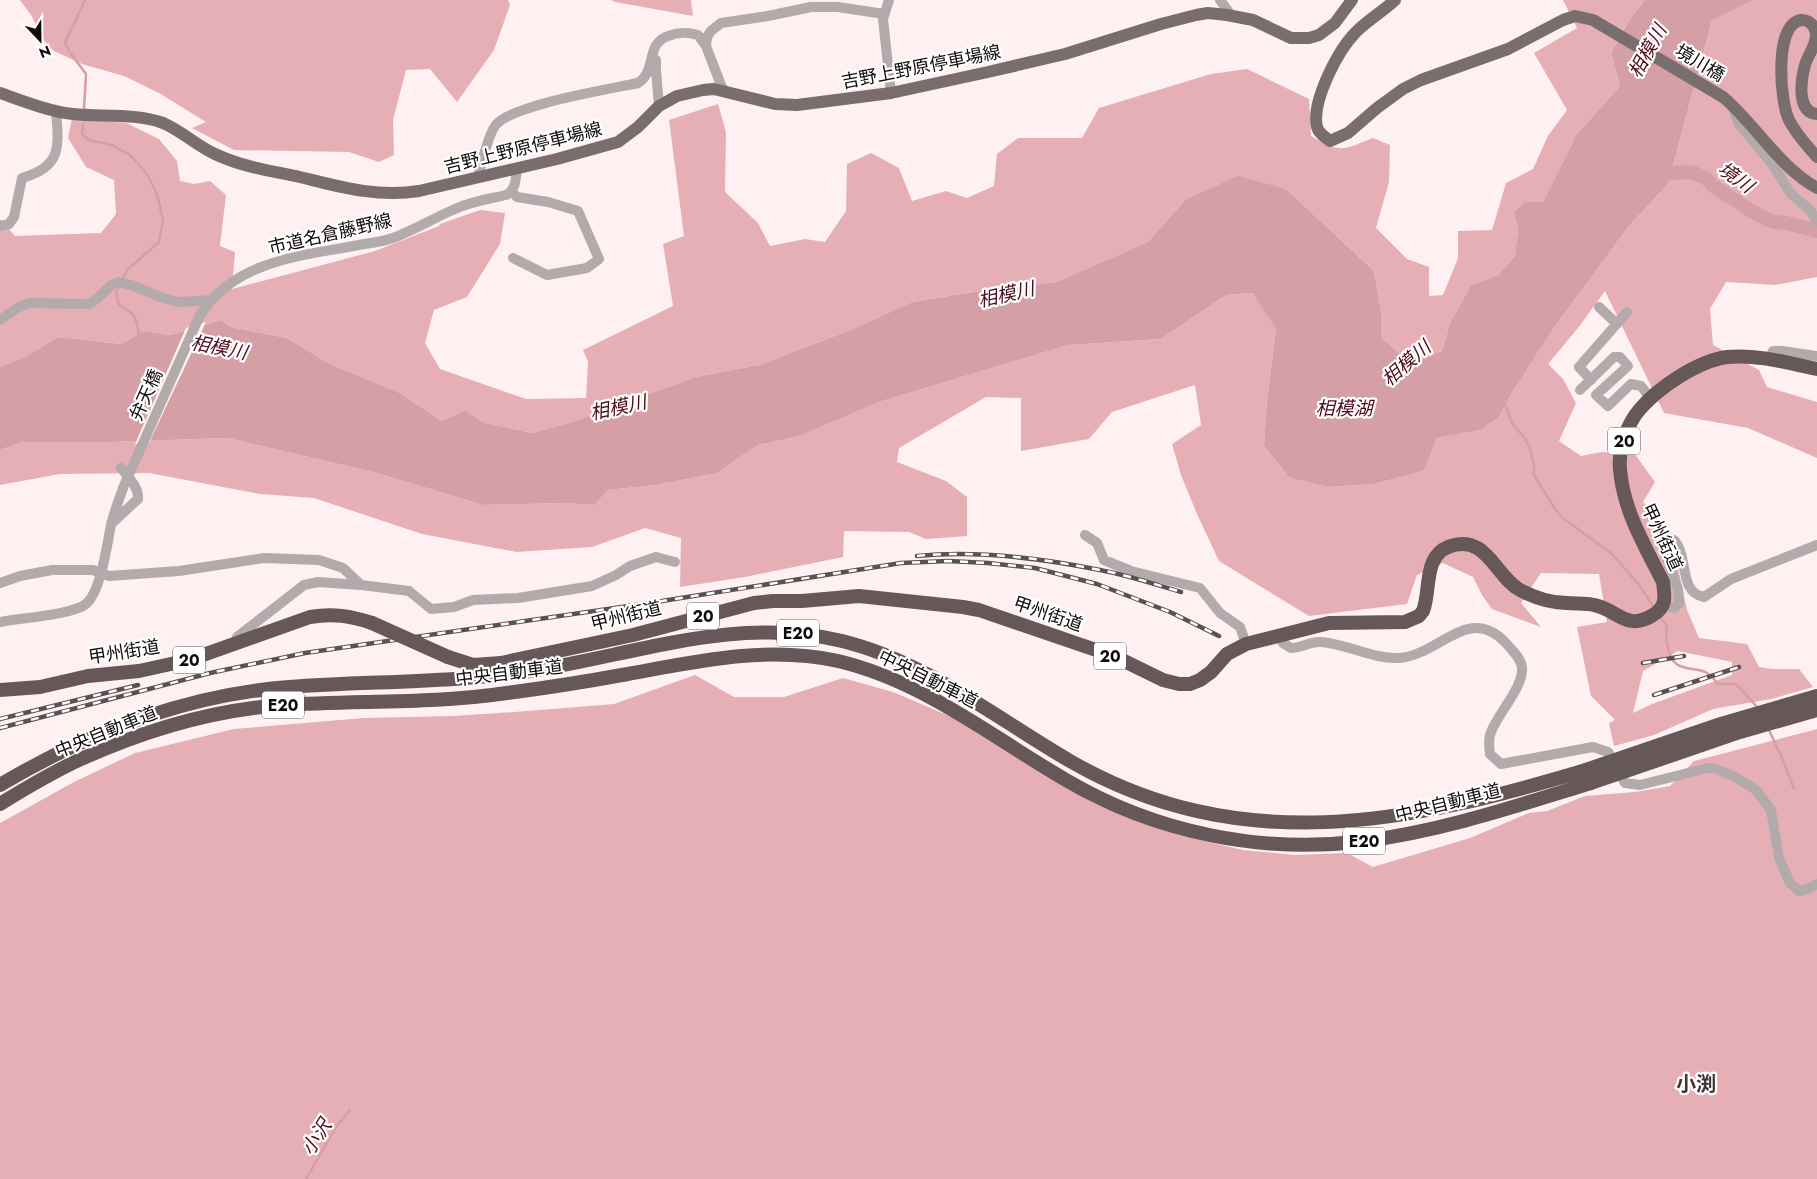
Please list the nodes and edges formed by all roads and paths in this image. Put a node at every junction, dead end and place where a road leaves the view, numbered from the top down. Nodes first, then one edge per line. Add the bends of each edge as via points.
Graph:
1 (889, 0) edge
2 (1220, 0) edge
3 (1352, 0) edge
4 (1395, 0) edge
5 (884, 14) junction
6 (1230, 15) junction
7 (677, 33) junction
8 (706, 46) junction
9 (726, 92) junction
10 (0, 93) edge
11 (891, 93) junction
12 (660, 106) junction
13 (1738, 109) junction
14 (56, 111) junction
15 (1817, 114) edge
16 (1817, 157) edge
17 (517, 168) junction
18 (478, 177) junction
19 (1817, 188) edge
20 (512, 192) junction
21 (1817, 220) edge
22 (0, 226) edge
23 (513, 258) dead end
24 (212, 300) junction
25 (1600, 307) dead end
26 (1627, 312) dead end
27 (200, 315) joint
28 (0, 320) edge
29 (1617, 324) junction
30 (1817, 356) edge
31 (1770, 359) junction
32 (1817, 369) edge
33 (1591, 380) junction
34 (1580, 390) dead end
35 (1651, 399) junction
36 (121, 468) dead end
37 (112, 523) junction
38 (1085, 535) dead end
39 (1817, 545) edge
40 (675, 562) dead end
41 (101, 574) junction
42 (0, 582) edge
43 (361, 585) junction
44 (1658, 610) junction
45 (0, 622) edge
46 (1280, 636) junction
47 (1246, 644) junction
48 (234, 645) junction
49 (0, 690) edge
50 (1817, 696) edge
51 (1817, 710) edge
52 (1588, 776) junction
53 (0, 785) edge
54 (0, 804) edge
55 (1817, 884) edge

1 - 5 street
2 - 6 street
3 - 6 main road, 吉野上野原停車場線 via 1335,24 1309,38 1291,38 1253,20
4 - 13 main road, 境川橋 via 1345,45 1330,71 1317,118 1317,128 1330,140 1348,133 1403,89 1508,49 1575,16 1593,20 1609,29
5 - 8 street via 838,7 811,7 721,23 710,31
5 - 11 street
6 - 11 main road, 吉野上野原停車場線 via 1196,15 1065,54
7 - 8 street via 698,35
7 - 12 street via 656,56
7 - 18 street via 662,38 656,44 649,71 638,83 543,104 504,118 495,126
8 - 9 street
9 - 11 main road, 吉野上野原停車場線 via 775,104 797,105
9 - 12 main road, 吉野上野原停車場線 via 703,90 677,96
10 - 14 main road, 吉野上野原停車場線
12 - 17 main road, 吉野上野原停車場線 via 618,142
13 - 19 main road via 1799,177
13 - 21 street via 1735,114 1739,124 1773,165 1790,193
14 - 18 main road, 吉野上野原停車場線 via 146,119 163,124 226,159 372,192 399,194
14 - 22 street via 58,150 44,170 22,178 14,217 9,224
15 - 16 main road via 1805,107 1802,94 1805,64 1816,37 1811,22 1798,20 1787,32 1782,51 1784,102 1794,129
17 - 18 main road, 吉野上野原停車場線
17 - 20 street
20 - 23 street via 517,197 578,211 599,259 587,268 547,275
20 - 24 street, 市道名倉藤野線 via 464,205 392,238 277,260 236,279
24 - 27 street, 市道名倉藤野線
24 - 28 street via 179,302 118,282 89,304 29,303
25 - 29 street
26 - 29 street
27 - 37 street, 弁天橋, bridge via 122,488
29 - 33 street via 1579,367
30 - 31 street via 1773,351
31 - 32 highway, 甲州街道 / 20
31 - 35 highway, 甲州街道 / 20 via 1728,357 1705,362
33 - 34 street
33 - 35 street via 1614,357 1620,357 1628,366 1596,395 1608,406 1631,384 1641,386
35 - 44 highway, 甲州街道 / 20 via 1640,409 1626,432 1619,467 1626,506 1663,582 1665,596
36 - 37 street via 139,493 138,499
37 - 41 street
38 - 47 street via 1096,543 1104,560 1131,571 1200,588 1220,613 1240,627
39 - 44 street via 1723,584 1704,596 1694,593 1685,573 1680,547 1670,539 1664,543 1663,549 1678,589 1679,603 1674,608
40 - 43 street via 656,557 630,566 592,586 518,598 473,600 454,607 431,609 409,592
41 - 42 street via 93,570 52,570
41 - 43 street via 179,571 264,558 319,560 343,568
41 - 45 street via 91,598 77,609
43 - 48 street via 318,582 304,585 237,637
44 - 46 highway, 甲州街道 / 20 via 1646,619 1636,621 1618,617 1596,605 1537,598 1506,580 1493,561 1479,549 1455,545 1442,551 1431,566 1426,605 1412,620 1329,623
46 - 47 highway, 甲州街道 / 20
46 - 55 street via 1283,643 1291,648 1318,642 1397,658 1420,653 1466,628 1491,631 1511,649 1522,667 1517,685 1491,732 1490,754 1501,764 1593,747 1608,752 1625,783 1640,784 1714,768 1756,790 1771,810 1779,858 1794,888 1803,891
47 - 48 highway, 甲州街道 / 20, bridge via 1227,654 1200,680 1179,684 1163,680 1118,658 979,610 860,596 754,603 632,635 501,663 473,665 372,623 344,615 310,617
48 - 49 highway, 甲州街道 / 20 via 189,660 139,671
50 - 52 highway, 中央自動車道 / E20, bridge via 1721,724
51 - 52 highway, 中央自動車道 / E20, bridge
52 - 53 highway, 中央自動車道 / E20 via 1408,815 1346,821 1289,823 1196,811 1150,799 1089,772 910,665 863,646 812,635 757,631 677,642 526,671 288,687 211,698 139,718 72,746
52 - 54 highway, 中央自動車道 / E20 via 1436,828 1370,840 1284,845 1234,840 1185,830 1093,795 962,715 879,674 839,662 767,654 697,661 585,682 456,699 277,705 210,716 139,736 78,760

